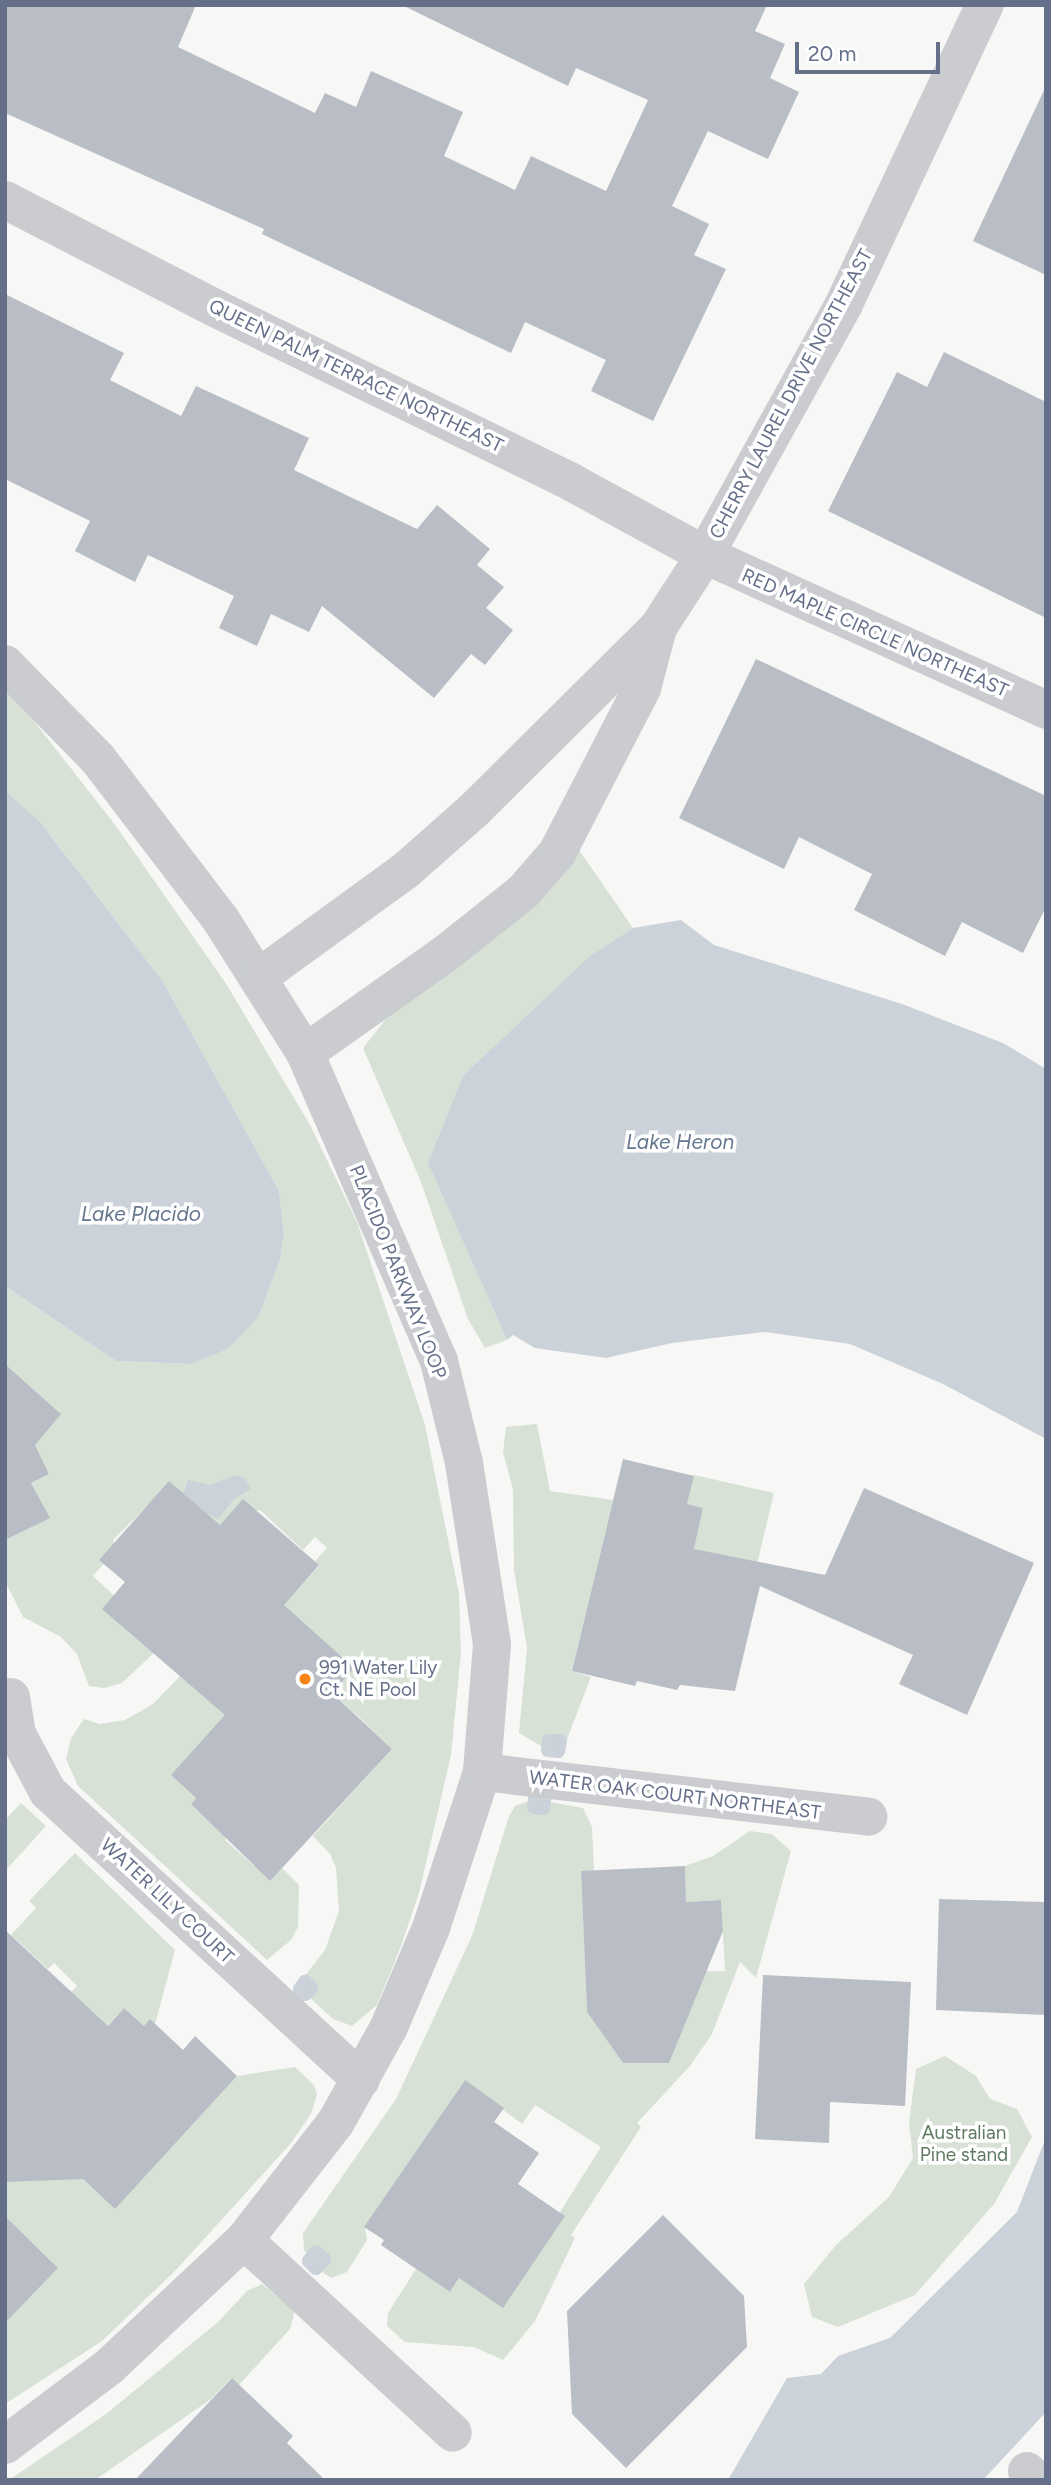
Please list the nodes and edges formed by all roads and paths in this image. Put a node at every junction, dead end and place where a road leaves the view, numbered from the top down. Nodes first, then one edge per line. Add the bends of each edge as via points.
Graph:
1 (985, 5) edge
2 (5, 200) edge
3 (705, 555) junction
4 (659, 626) junction
5 (5, 664) edge
6 (1046, 710) edge
7 (258, 977) junction
8 (304, 1053) junction
9 (11, 1697) dead end
10 (482, 1772) junction
11 (868, 1817) dead end
12 (361, 2080) junction
13 (244, 2240) junction
14 (453, 2433) dead end
15 (5, 2445) edge

1 - 3 street, CHERRY LAUREL DRIVE NORTHEAST via 844,304
2 - 3 street, QUEEN PALM TERRACE NORTHEAST via 573,483
3 - 4 street, CHERRY LAUREL DRIVE NORTHEAST
3 - 6 street, RED MAPLE CIRCLE NORTHEAST
4 - 7 street, CHERRY LAUREL DRIVE NORTHEAST via 414,863
4 - 8 street, CHERRY LAUREL DRIVE NORTHEAST via 642,688 557,853 523,892 445,954
5 - 7 street, PLACIDO PARKWAY LOOP via 98,759
7 - 8 street, PLACIDO PARKWAY LOOP
8 - 10 street, PLACIDO PARKWAY LOOP via 384,1230 446,1386 479,1543 492,1644
9 - 12 street, WATER LILY COURT via 16,1734 48,1792
10 - 11 street, WATER OAK COURT NORTHEAST
10 - 12 street, PLACIDO PARKWAY LOOP via 431,1928
12 - 13 street, PLACIDO PARKWAY LOOP via 336,2122
13 - 14 street
13 - 15 street, PLACIDO PARKWAY LOOP via 110,2366

